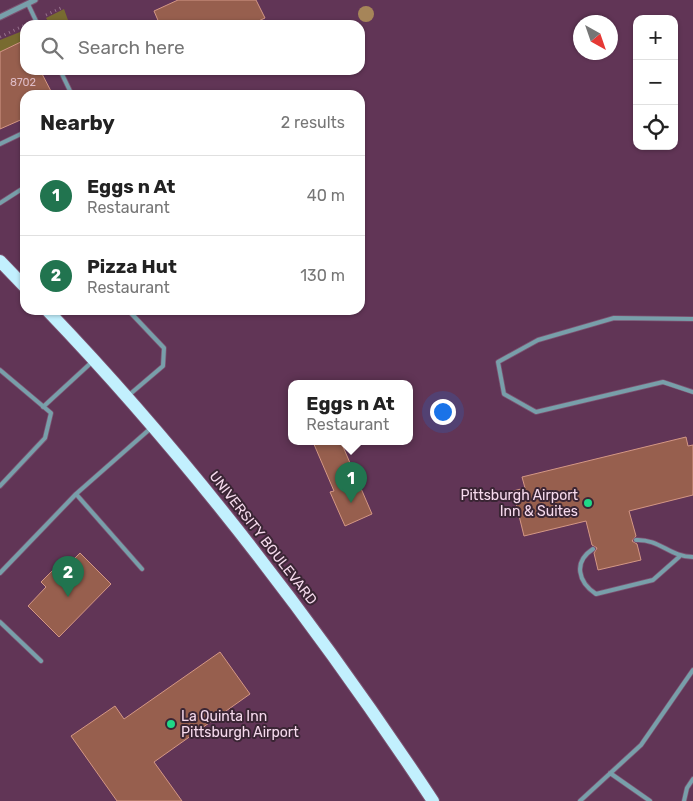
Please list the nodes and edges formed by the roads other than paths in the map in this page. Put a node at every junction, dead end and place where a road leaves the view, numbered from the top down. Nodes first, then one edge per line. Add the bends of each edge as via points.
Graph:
1 (35, 0) edge
2 (28, 4) junction
3 (0, 17) edge
4 (36, 20) edge
5 (62, 75) edge
6 (70, 90) edge
7 (20, 134) edge
8 (0, 144) edge
9 (20, 190) edge
10 (0, 203) edge
11 (0, 261) edge
12 (20, 282) edge
13 (52, 315) edge
14 (133, 315) edge
15 (693, 319) edge
16 (94, 360) junction
17 (0, 370) edge
18 (693, 392) edge
19 (127, 397) junction
20 (43, 407) junction
21 (153, 426) junction
22 (0, 486) edge
23 (76, 494) junction
24 (636, 540) dead end
25 (593, 549) dead end
26 (679, 557) junction
27 (693, 557) edge
28 (142, 569) dead end
29 (0, 573) edge
30 (0, 622) edge
31 (41, 661) dead end
32 (693, 670) edge
33 (610, 773) junction
34 (693, 779) edge
35 (433, 801) edge
36 (580, 801) edge
37 (650, 801) edge
38 (684, 801) edge

1 - 2 street
2 - 3 street
2 - 4 lane
5 - 6 lane
7 - 8 lane
9 - 10 lane
11 - 12 main road
13 - 16 main road, UNIVERSITY BOULEVARD
14 - 19 lane via 164,348 163,366
15 - 18 lane via 614,318 538,340 498,362 504,394 536,412 663,382
16 - 19 main road, UNIVERSITY BOULEVARD
16 - 20 lane
17 - 20 lane
19 - 21 main road, UNIVERSITY BOULEVARD
20 - 22 lane via 50,413 46,438
21 - 23 lane
21 - 35 main road, UNIVERSITY BOULEVARD via 248,539
23 - 28 lane
23 - 29 lane
24 - 26 lane via 664,546
25 - 26 lane via 580,563 579,576 596,594 653,580
26 - 27 lane
30 - 31 lane
32 - 33 lane via 641,745
33 - 36 lane
33 - 37 lane
34 - 38 lane

